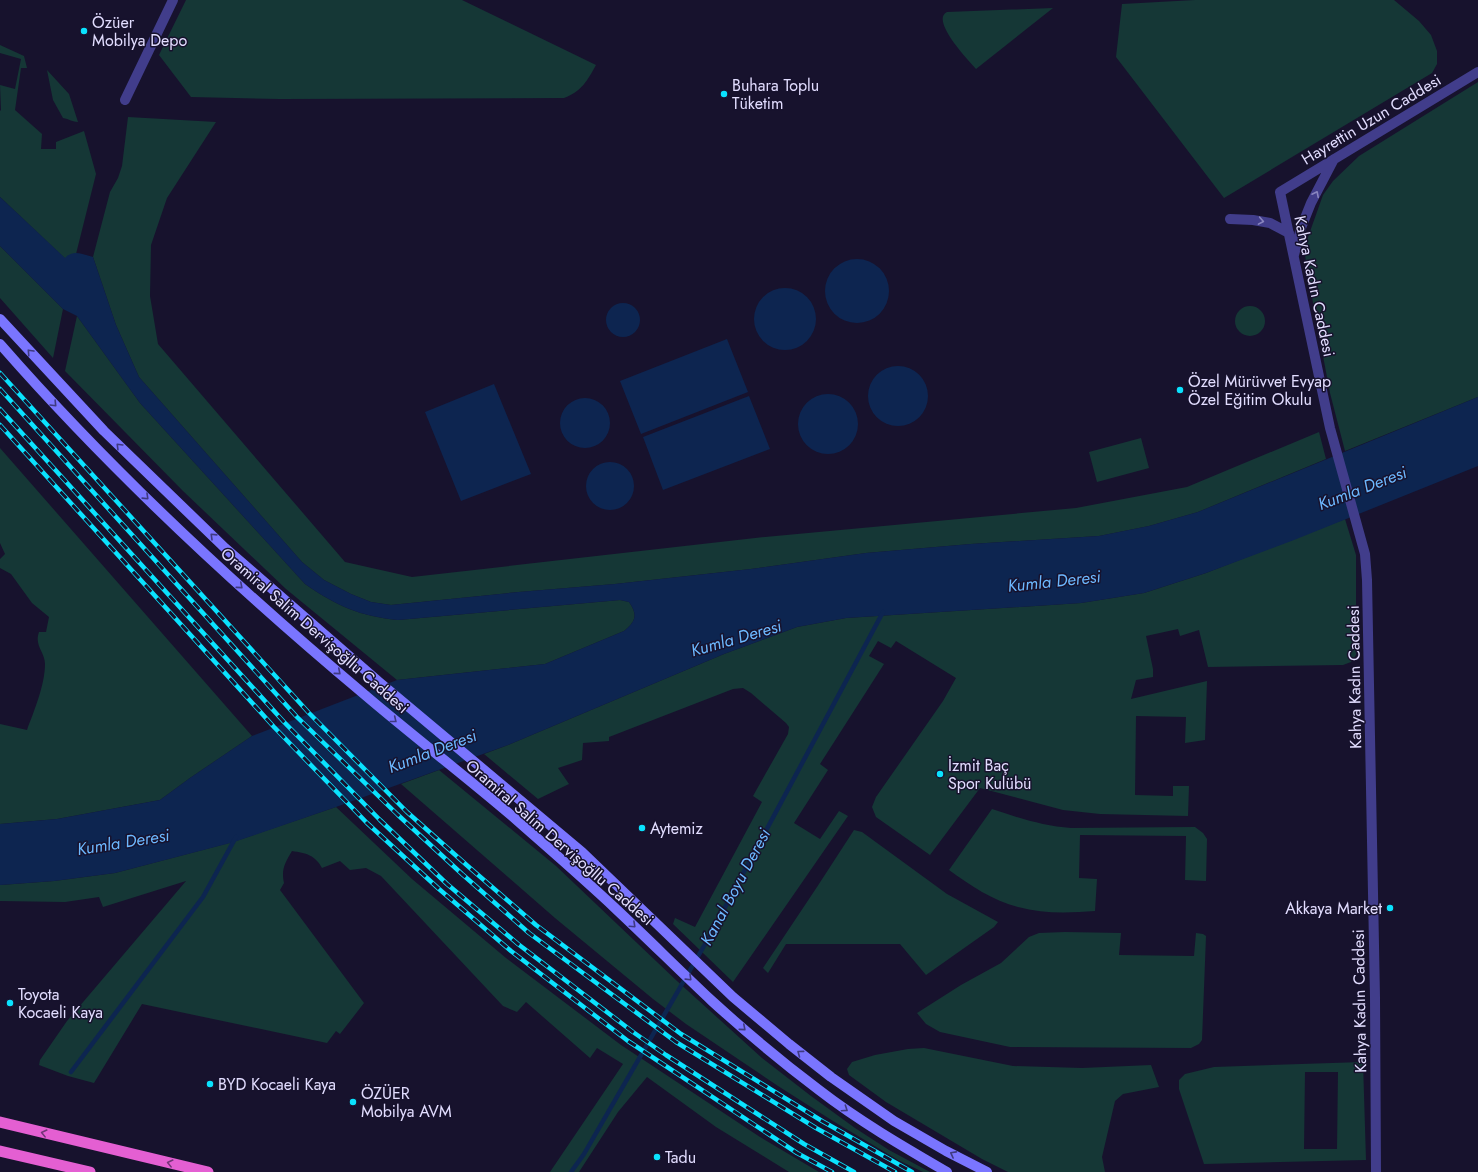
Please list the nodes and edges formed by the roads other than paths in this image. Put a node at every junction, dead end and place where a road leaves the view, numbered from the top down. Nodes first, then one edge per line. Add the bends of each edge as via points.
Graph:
1 (173, 0) edge
2 (1478, 72) edge
3 (125, 100) dead end
4 (1334, 159) junction
5 (1280, 192) joint
6 (1230, 219) dead end
7 (1289, 233) junction
8 (1294, 257) junction
9 (0, 319) edge
10 (0, 344) edge
11 (0, 1122) edge
12 (0, 1150) edge
13 (90, 1172) edge
14 (208, 1172) edge
15 (947, 1172) edge
16 (987, 1172) edge
17 (1376, 1172) edge

1 - 3 street
2 - 4 street, Hayrettin Uzun Caddesi
4 - 5 street, Hayrettin Uzun Caddesi
8 -> 4 street via 1301,228 1311,203
5 - 7 street, Kahya Kadın Caddesi
6 -> 7 street via 1270,223
7 - 8 street, Kahya Kadın Caddesi
8 - 17 street, Kahya Kadın Caddesi via 1330,428 1365,554 1370,694
16 -> 9 main road, Oramiral Salim Dervişoğllu Caddesi via 894,1121 831,1077 725,989 582,852 241,563 104,431
10 -> 15 main road, Oramiral Salim Dervişoğllu Caddesi via 91,444 235,582 364,695 510,815 614,908 714,1003 820,1092 886,1136
14 -> 11 highway
12 - 13 highway

